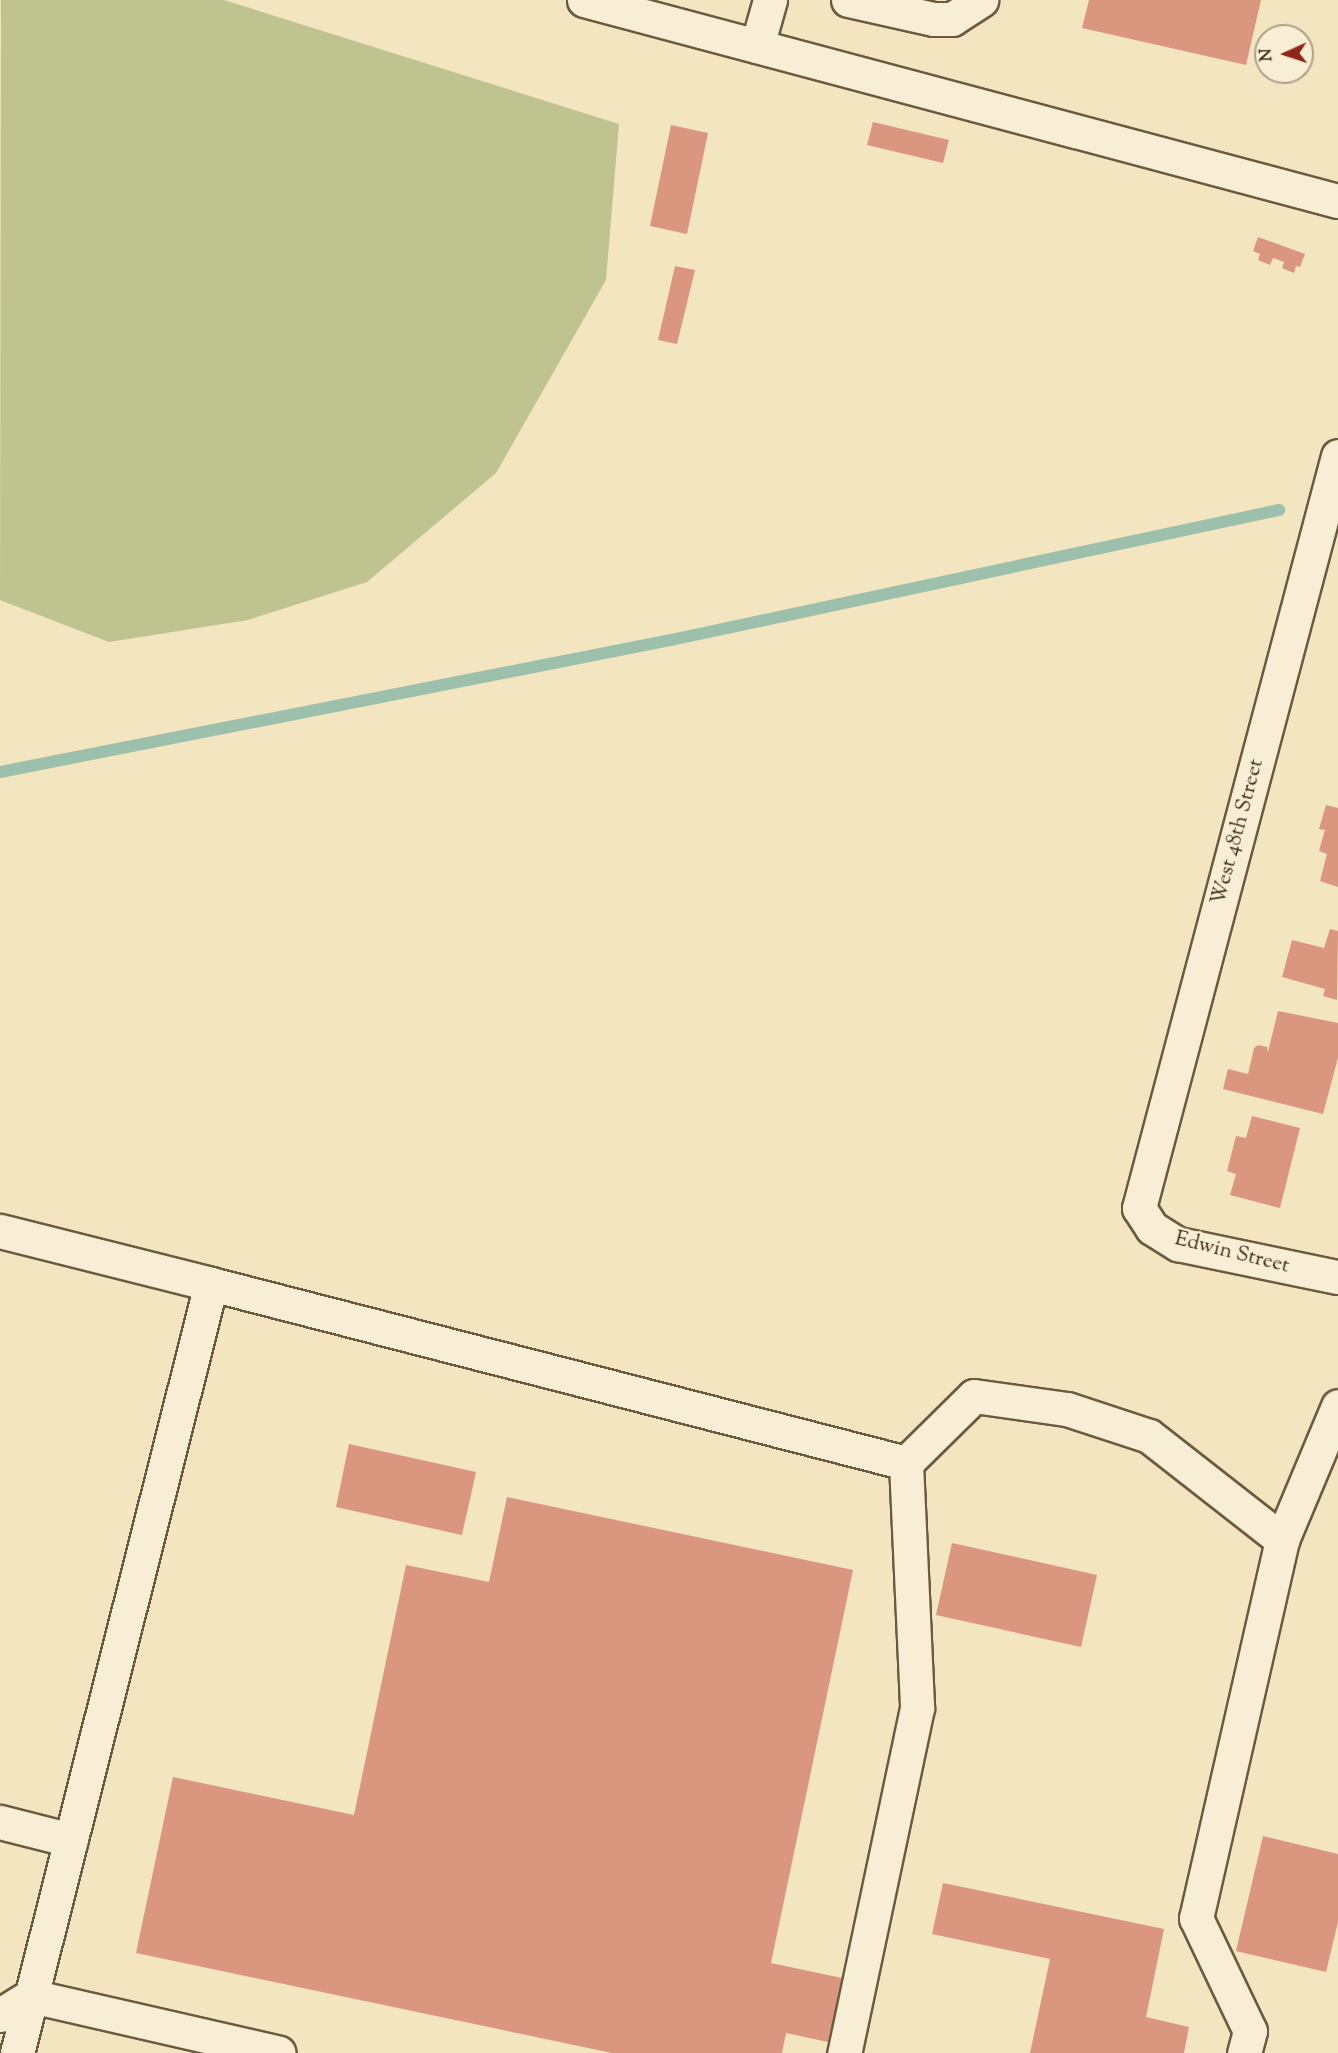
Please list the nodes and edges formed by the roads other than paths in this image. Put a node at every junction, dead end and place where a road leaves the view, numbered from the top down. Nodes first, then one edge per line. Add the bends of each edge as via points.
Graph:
1 (584, 0) edge
2 (770, 0) edge
3 (848, 0) edge
4 (981, 0) edge
5 (757, 46) junction
6 (1338, 201) edge
7 (1338, 456) edge
8 (1138, 1208) joint
9 (0, 1231) edge
10 (1338, 1277) edge
11 (211, 1284) junction
12 (1338, 1406) edge
13 (906, 1463) junction
14 (1282, 1540) junction
15 (0, 1822) edge
16 (71, 1840) junction
17 (31, 1996) junction
18 (0, 2015) edge
19 (16, 2053) edge
20 (279, 2053) edge
21 (844, 2053) edge
22 (1244, 2053) edge

1 - 5 street
2 - 5 street
3 - 4 street via 934,20 952,19
5 - 6 street
7 - 8 street, West 48th Street
8 - 10 street, Edwin Street via 1152,1228 1178,1244
9 - 11 street
11 - 13 street
11 - 16 street
12 - 14 street
13 - 14 street via 974,1396 1067,1409 1149,1436
13 - 21 street via 916,1708
14 - 22 street via 1196,1918 1250,2031
15 - 16 street
16 - 17 street
17 - 18 street
17 - 19 street
17 - 20 street

